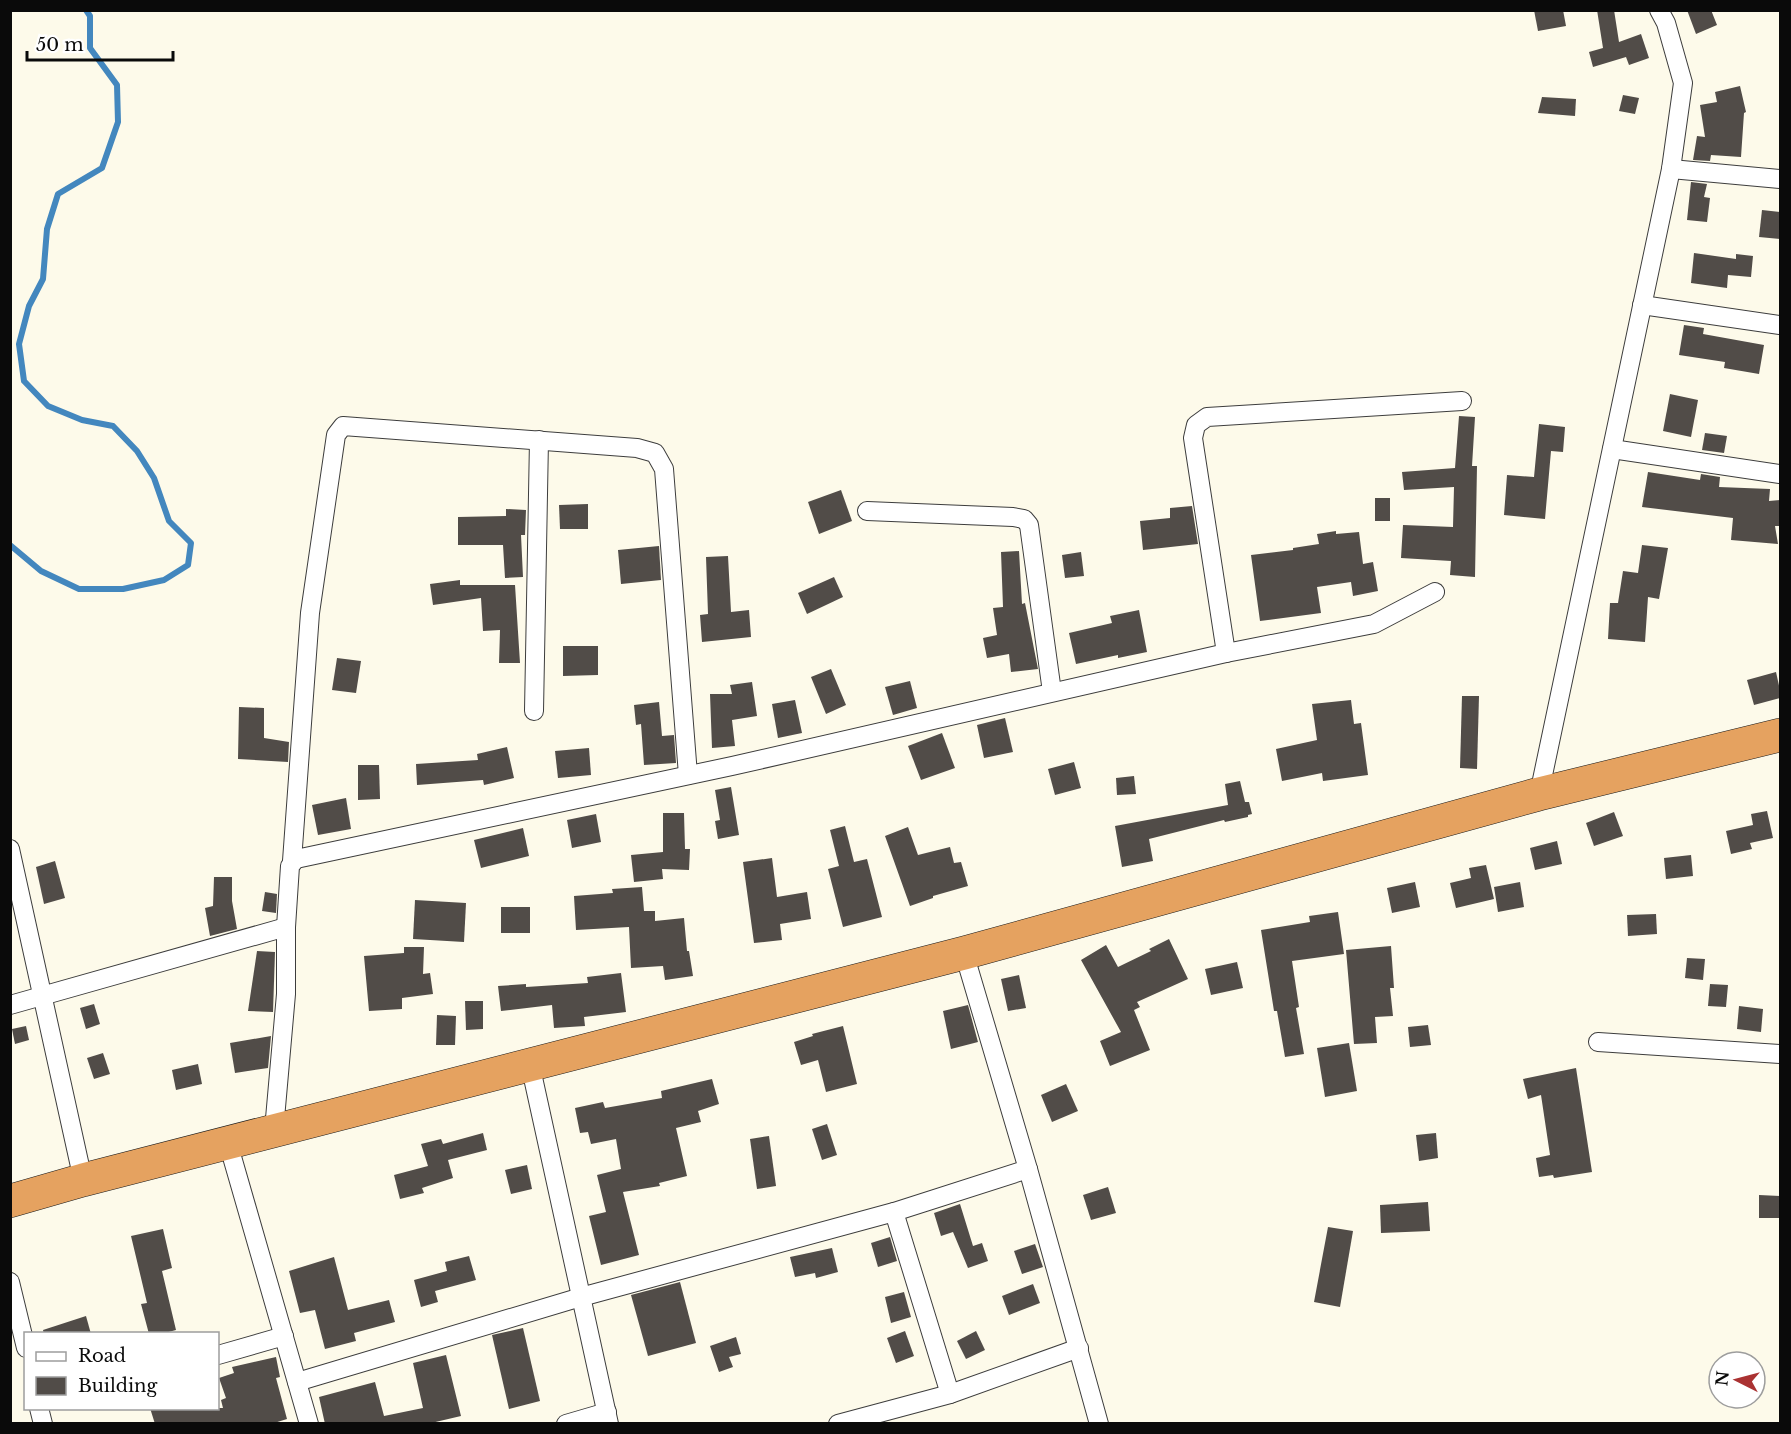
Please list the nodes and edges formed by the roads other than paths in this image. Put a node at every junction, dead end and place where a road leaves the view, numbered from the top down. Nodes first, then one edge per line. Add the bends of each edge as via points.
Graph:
1 (1659, 10) edge
2 (1671, 169) junction
3 (1780, 179) edge
4 (1642, 304) junction
5 (1780, 325) edge
6 (1461, 401) dead end
7 (539, 440) junction
8 (1612, 449) junction
9 (1780, 474) edge
10 (867, 511) dead end
11 (1435, 592) dead end
12 (1226, 653) junction
13 (1052, 692) junction
14 (534, 711) dead end
15 (1780, 735) edge
16 (688, 775) junction
17 (1539, 794) junction
18 (10, 849) edge
19 (292, 861) junction
20 (286, 927) junction
21 (964, 953) junction
22 (44, 996) junction
23 (10, 1005) edge
24 (1598, 1042) dead end
25 (1780, 1054) edge
26 (530, 1064) junction
27 (274, 1130) junction
28 (228, 1143) junction
29 (1028, 1169) junction
30 (82, 1180) junction
31 (10, 1201) edge
32 (894, 1212) junction
33 (10, 1282) edge
34 (581, 1297) junction
35 (284, 1336) junction
36 (24, 1340) edge
37 (1079, 1348) junction
38 (219, 1355) edge
39 (297, 1382) junction
40 (950, 1394) junction
41 (608, 1418) edge
42 (309, 1424) edge
43 (566, 1424) edge
44 (838, 1424) edge
45 (1099, 1424) edge

1 - 2 street via 1683,83
2 - 3 street
2 - 4 street
4 - 5 street
4 - 8 street
6 - 12 street via 1207,417 1196,425 1193,438
7 - 14 street
7 - 16 street via 637,448 655,453 664,469
7 - 19 street via 352,426 343,426 336,435 310,613
8 - 9 street
8 - 17 street
10 - 13 street via 1024,519 1029,525
11 - 12 street via 1374,624
12 - 13 street
13 - 16 street
15 - 17 highway
16 - 19 street
17 - 21 highway
18 - 22 street
19 - 20 street
20 - 22 street
20 - 27 street via 286,994
21 - 26 highway
21 - 29 street
22 - 23 street
22 - 30 street
24 - 25 street
26 - 27 highway
26 - 34 street
27 - 28 highway
28 - 30 highway
28 - 35 street
29 - 32 street
29 - 37 street
30 - 31 highway
32 - 34 street
32 - 40 street
33 - 36 street
34 - 39 street
34 - 41 street
35 - 38 street
35 - 39 street
37 - 40 street
37 - 45 street
39 - 42 street
40 - 44 street
41 - 43 street

